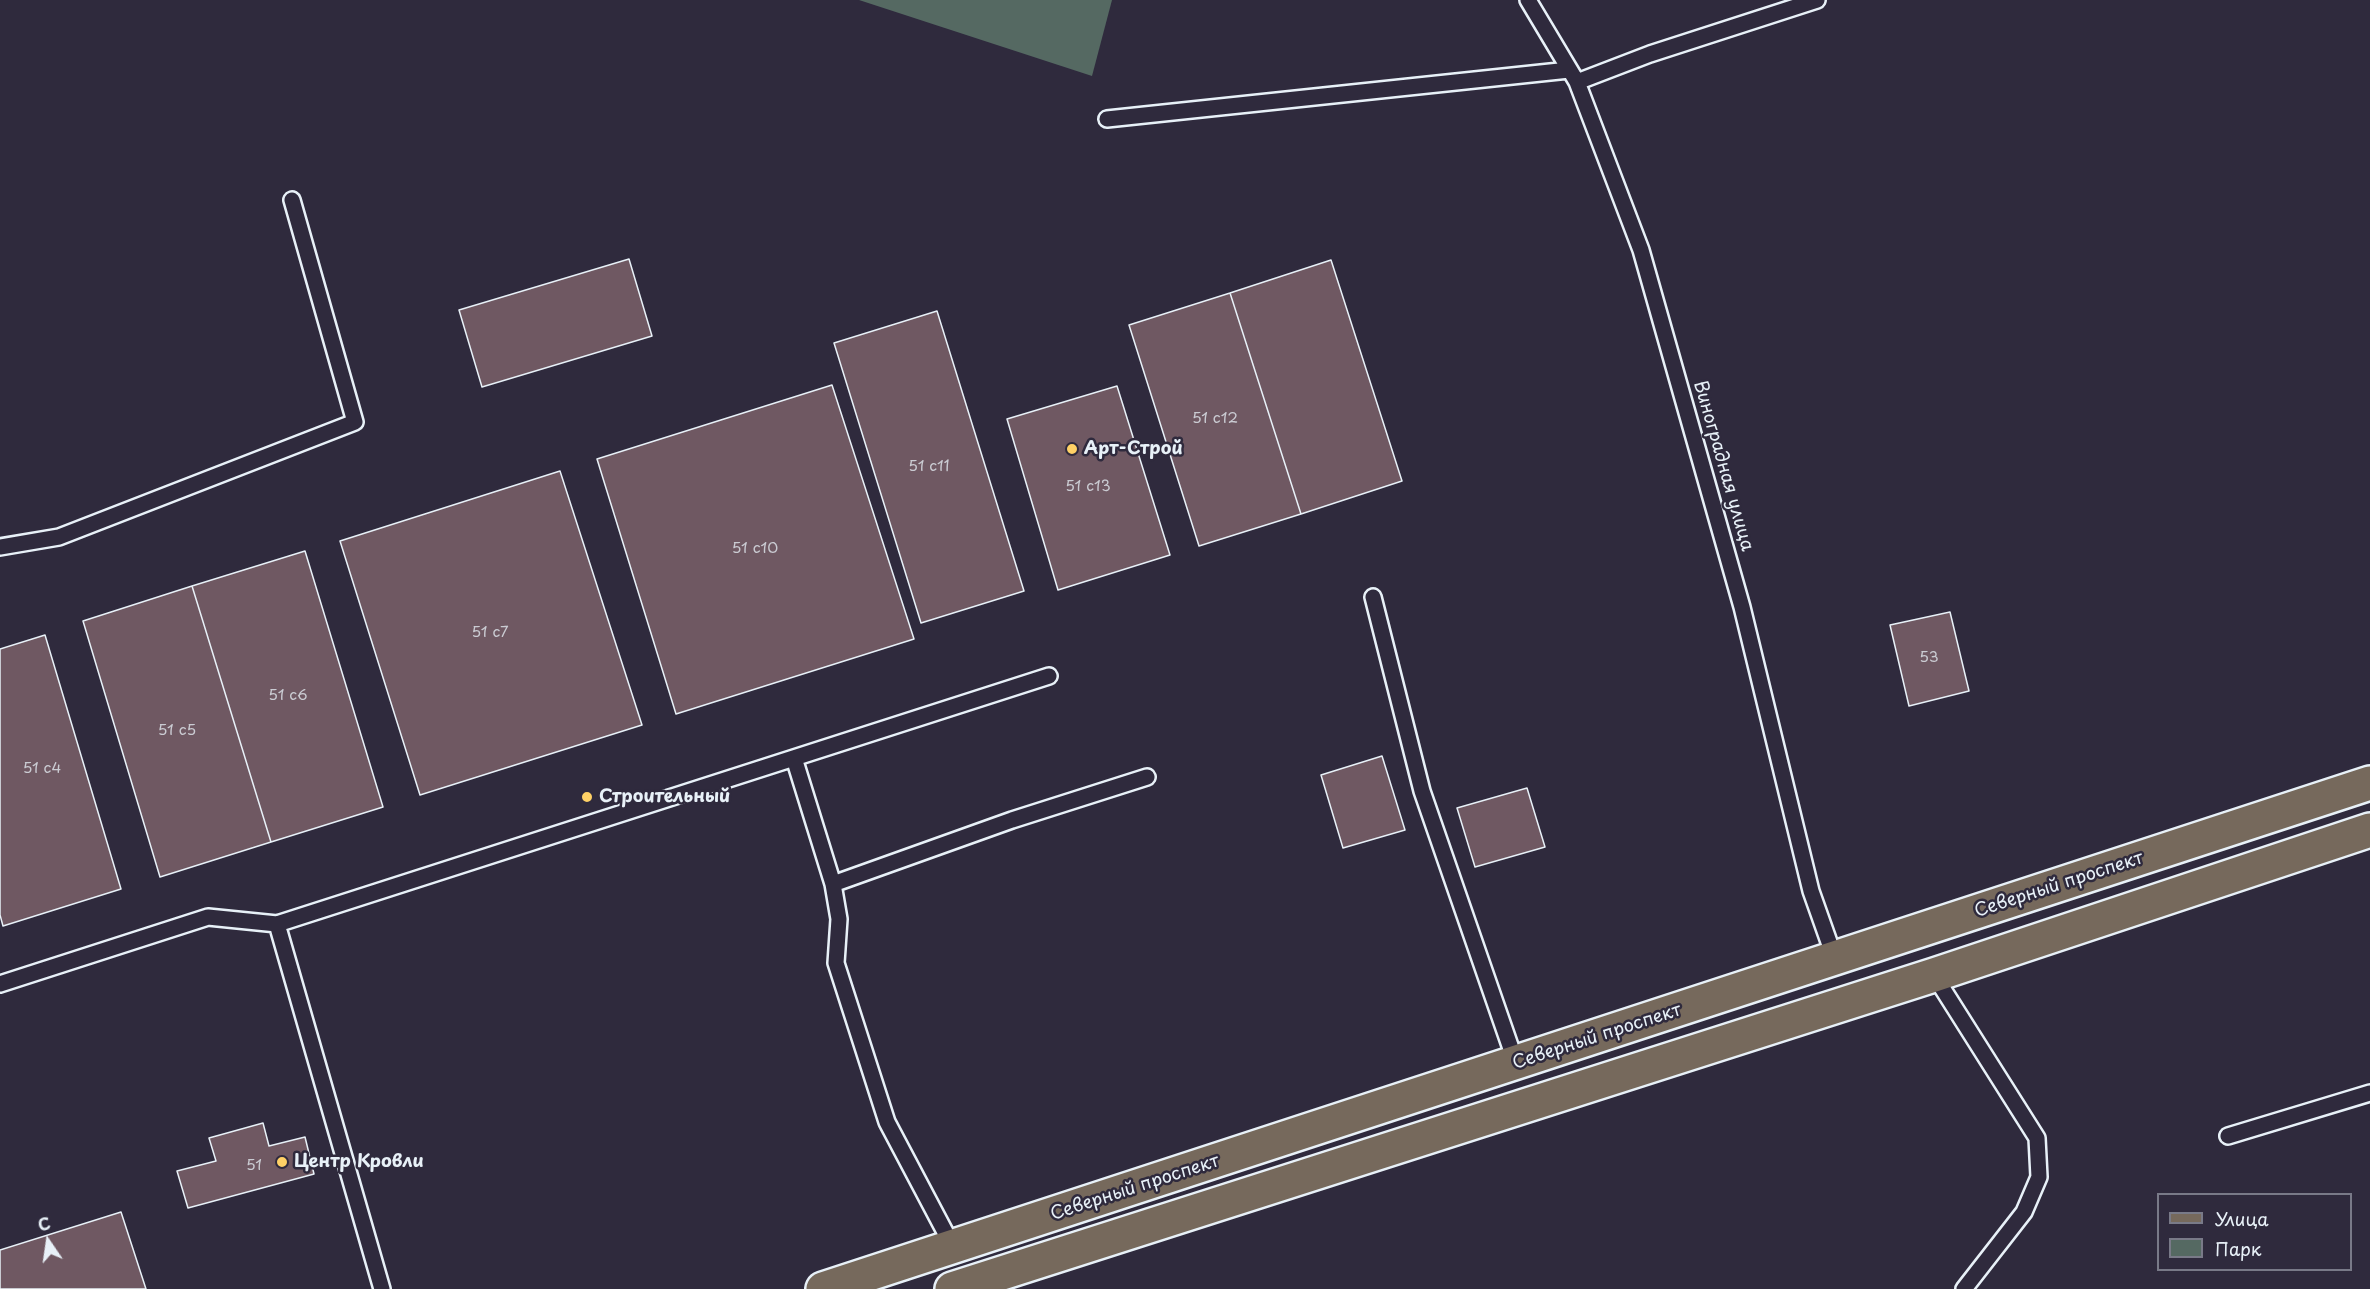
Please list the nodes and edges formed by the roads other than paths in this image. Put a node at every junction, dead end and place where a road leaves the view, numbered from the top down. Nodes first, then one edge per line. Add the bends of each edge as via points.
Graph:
1 (1528, 0) edge
2 (1817, 0) edge
3 (1573, 76) junction
4 (1107, 119) dead end
5 (292, 200) dead end
6 (0, 547) edge
7 (1373, 597) dead end
8 (1049, 676) dead end
9 (794, 758) junction
10 (1147, 777) dead end
11 (2370, 783) edge
12 (2369, 833) edge
13 (833, 884) junction
14 (277, 924) junction
15 (1835, 959) junction
16 (1934, 975) junction
17 (0, 984) edge
18 (1516, 1063) junction
19 (2370, 1093) edge
20 (2228, 1136) dead end
21 (953, 1247) junction
22 (382, 1289) edge
23 (823, 1289) edge
24 (952, 1289) edge
25 (1964, 1289) edge

1 - 3 lane, Виноградная улица
2 - 3 lane
3 - 4 lane
3 - 15 lane, Виноградная улица via 1641,250 1742,607 1811,891
5 - 6 lane via 355,422 59,537
7 - 18 lane via 1422,790
8 - 9 lane
9 - 13 lane
9 - 14 lane
10 - 13 lane
11 - 15 main road, Северный проспект
12 - 16 main road
13 - 21 lane via 839,919 836,963 883,1111
14 - 17 lane via 208,917
14 - 22 lane
15 - 18 main road, Северный проспект
16 - 24 main road
16 - 25 lane via 2037,1138 2038,1177 2024,1212
18 - 21 main road, Северный проспект
19 - 20 lane
21 - 23 main road, Северный проспект

